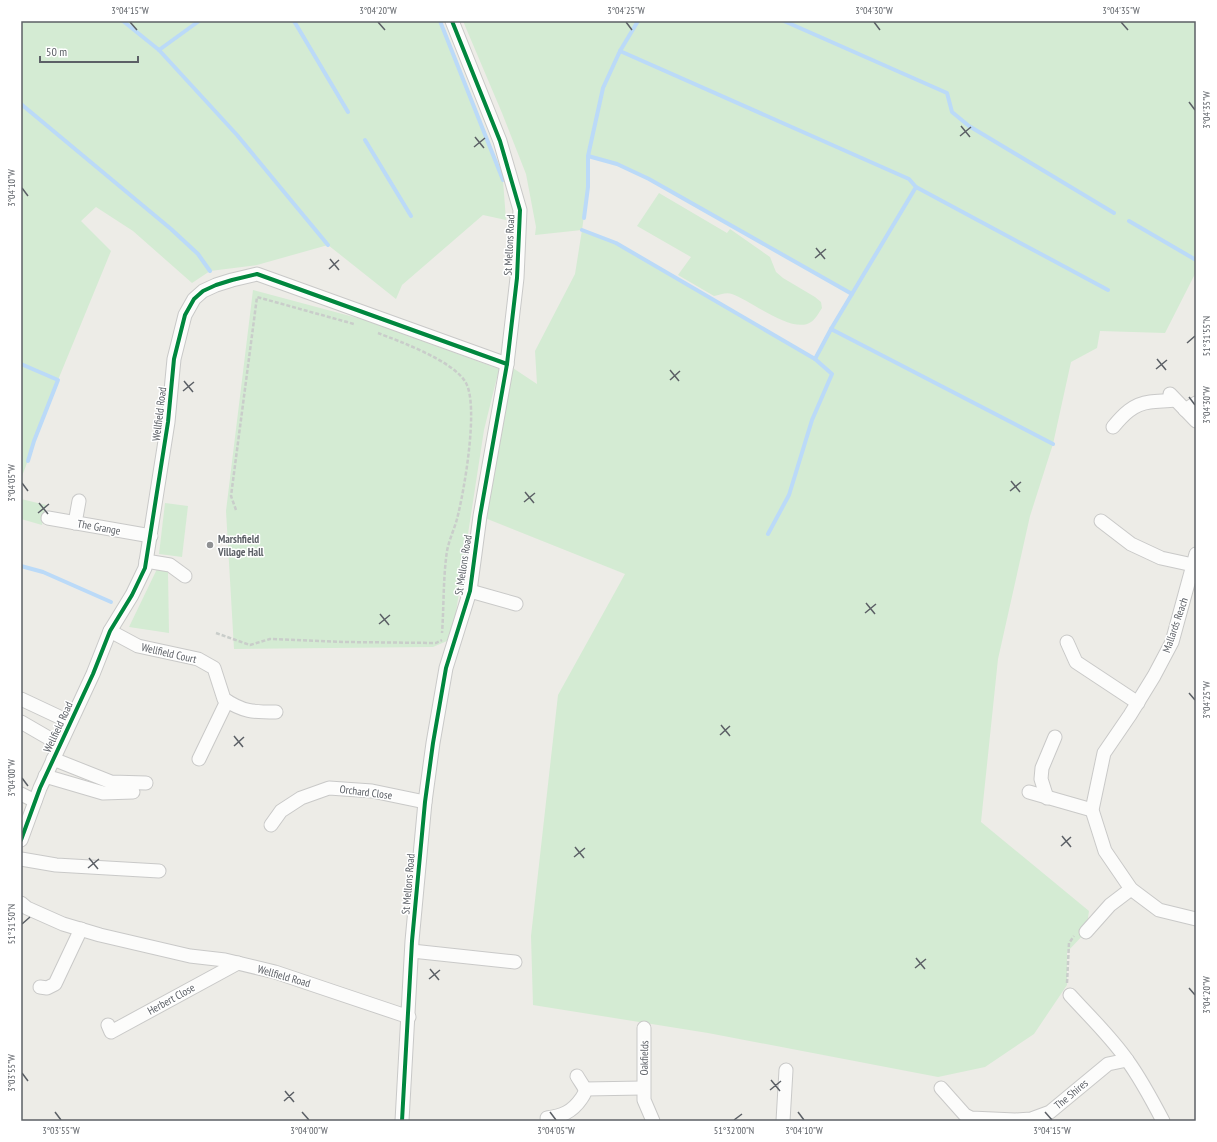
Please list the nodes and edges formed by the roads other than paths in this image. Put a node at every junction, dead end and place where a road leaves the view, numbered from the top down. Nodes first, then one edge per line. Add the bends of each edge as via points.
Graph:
1 (452, 21) edge
2 (507, 364) junction
3 (1191, 406) edge
4 (1196, 421) edge
5 (1113, 427) dead end
6 (80, 502) dead end
7 (48, 518) dead end
8 (1101, 521) dead end
9 (75, 523) junction
10 (151, 536) junction
11 (1194, 559) edge
12 (146, 561) junction
13 (185, 576) dead end
14 (470, 591) junction
15 (516, 604) dead end
16 (110, 631) junction
17 (1067, 642) dead end
18 (21, 699) edge
19 (227, 701) junction
20 (1138, 703) junction
21 (276, 712) dead end
22 (21, 722) edge
23 (70, 722) junction
24 (1056, 737) dead end
25 (59, 744) junction
26 (52, 759) junction
27 (200, 759) dead end
28 (45, 776) junction
29 (146, 783) dead end
30 (133, 792) dead end
31 (1029, 792) dead end
32 (21, 794) edge
33 (1047, 798) junction
34 (35, 801) junction
35 (425, 802) junction
36 (1092, 810) junction
37 (271, 826) dead end
38 (21, 840) edge
39 (21, 859) edge
40 (159, 871) dead end
41 (1131, 889) junction
42 (21, 903) edge
43 (1196, 919) edge
44 (81, 929) junction
45 (1086, 932) road end
46 (412, 951) junction
47 (515, 962) dead end
48 (238, 963) junction
49 (40, 987) dead end
50 (1070, 995) road end
51 (408, 1017) junction
52 (108, 1025) dead end
53 (644, 1028) dead end
54 (1127, 1060) junction
55 (786, 1070) dead end
56 (577, 1076) dead end
57 (643, 1088) junction
58 (941, 1088) dead end
59 (585, 1089) junction
60 (547, 1118) dead end
61 (963, 1118) edge
62 (402, 1121) edge
63 (653, 1121) edge
64 (783, 1121) edge
65 (1163, 1121) edge

1 - 2 street, St Mellons Road via 500,141 520,210 517,278
2 - 10 street, Wellfield Road via 257,274 216,285 194,299 185,315 174,359 168,422
2 - 14 street, St Mellons Road via 480,516
3 - 4 street
3 - 5 street via 1173,397 1165,402 1148,402 1128,410
6 - 9 street
7 - 9 street, The Grange
8 - 11 street, Mallards Reach via 1131,544 1161,558
9 - 10 street, The Grange
10 - 12 street, Wellfield Road
11 - 20 street, Mallards Reach via 1172,642
12 - 13 street via 170,565
12 - 16 street, Wellfield Road via 132,595
14 - 15 street
14 - 35 street, St Mellons Road via 446,668
16 - 19 street, Wellfield Court via 138,646 198,659 209,665 214,668 224,699
16 - 23 street, Wellfield Road
17 - 20 street via 1076,662
18 - 23 street
19 - 21 street via 251,712
19 - 27 street
20 - 36 street, Mallards Reach via 1104,753
22 - 25 street
23 - 25 street, Wellfield Road
24 - 33 street via 1042,768 1041,779
25 - 26 street, Wellfield Road
26 - 28 street, Wellfield Road
26 - 29 street via 110,782
28 - 30 street via 103,793
28 - 34 street, Wellfield Road
31 - 33 street
32 - 34 street
33 - 36 street
34 - 38 street, Wellfield Road
35 - 37 street, Orchard Close via 372,791 329,788 301,798 281,811
35 - 46 street, St Mellons Road
36 - 41 street, Mallards Reach via 1105,851
39 - 40 street via 56,865
41 - 43 street, Mallards Reach via 1160,910
41 - 45 street via 1110,905
42 - 44 street, Wellfield Road via 63,924
44 - 48 street, Wellfield Road via 190,956
44 - 49 street via 55,984 47,988
46 - 47 street
46 - 51 street, St Mellons Road
48 - 51 street, Wellfield Road via 287,976
48 - 52 street, Herbert Close via 111,1032
50 - 54 street
51 - 62 street, St Mellons Road
53 - 57 street, Oakfields
54 - 61 street, The Shires via 1108,1064 1050,1112 1030,1119
54 - 65 street
55 - 64 street
56 - 59 street
57 - 59 street, Oakfields
57 - 63 street, Oakfields via 644,1100
58 - 61 street, The Shires
59 - 60 street via 576,1106 568,1113

